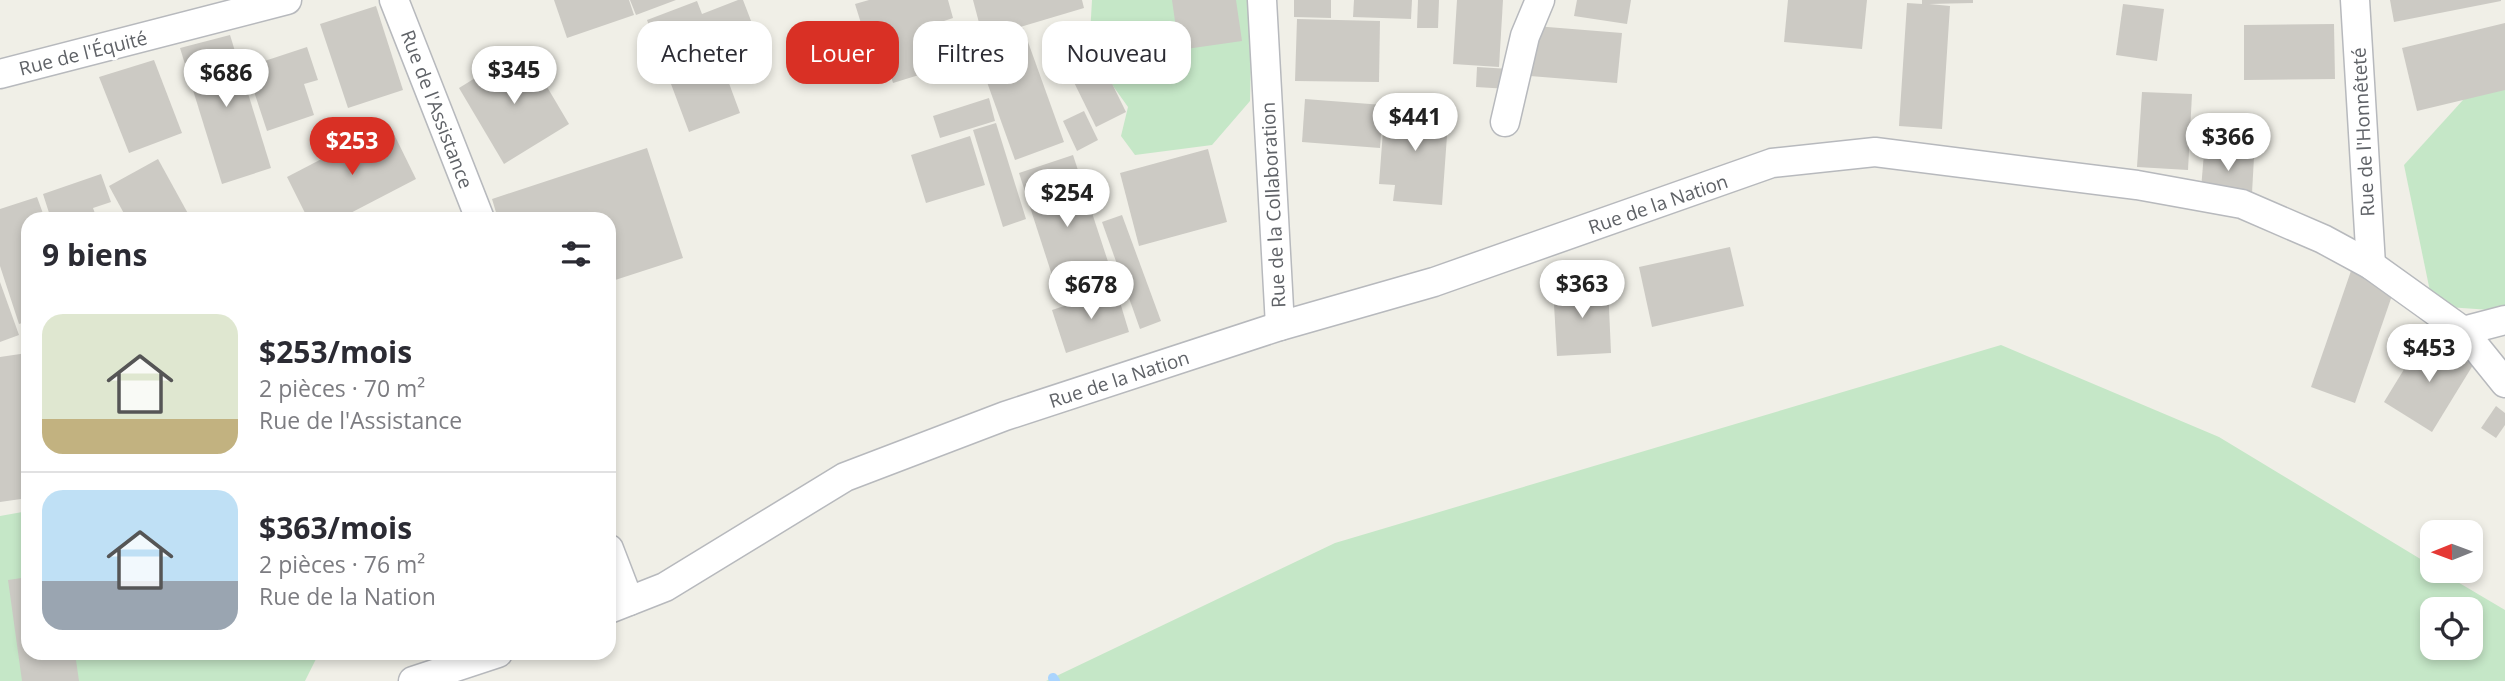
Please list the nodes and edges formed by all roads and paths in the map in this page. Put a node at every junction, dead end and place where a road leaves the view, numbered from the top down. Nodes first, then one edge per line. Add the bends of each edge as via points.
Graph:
1 (288, 0) edge
2 (394, 0) edge
3 (1262, 0) edge
4 (1540, 0) edge
5 (2356, 0) edge
6 (0, 74) edge
7 (1505, 122) dead end
8 (477, 212) edge
9 (2371, 265) junction
10 (2505, 320) edge
11 (1280, 326) junction
12 (2463, 331) junction
13 (2505, 383) edge
14 (619, 605) edge
15 (477, 660) edge
16 (413, 681) edge

1 - 6 street, Rue de l'Équité
2 - 8 street, Rue de l'Assistance
3 - 11 street, Rue de la Collaboration
4 - 7 street via 1525,36
5 - 9 street, Rue de l'Honnêteté
9 - 11 street, Rue de la Nation via 2242,204 2137,185 1875,152 1772,163 1434,282
9 - 12 street, Rue de la Nation
10 - 12 street
11 - 14 street, Rue de la Nation via 1005,416 845,477 665,587
12 - 13 street, Rue de la Nation
15 - 16 street

